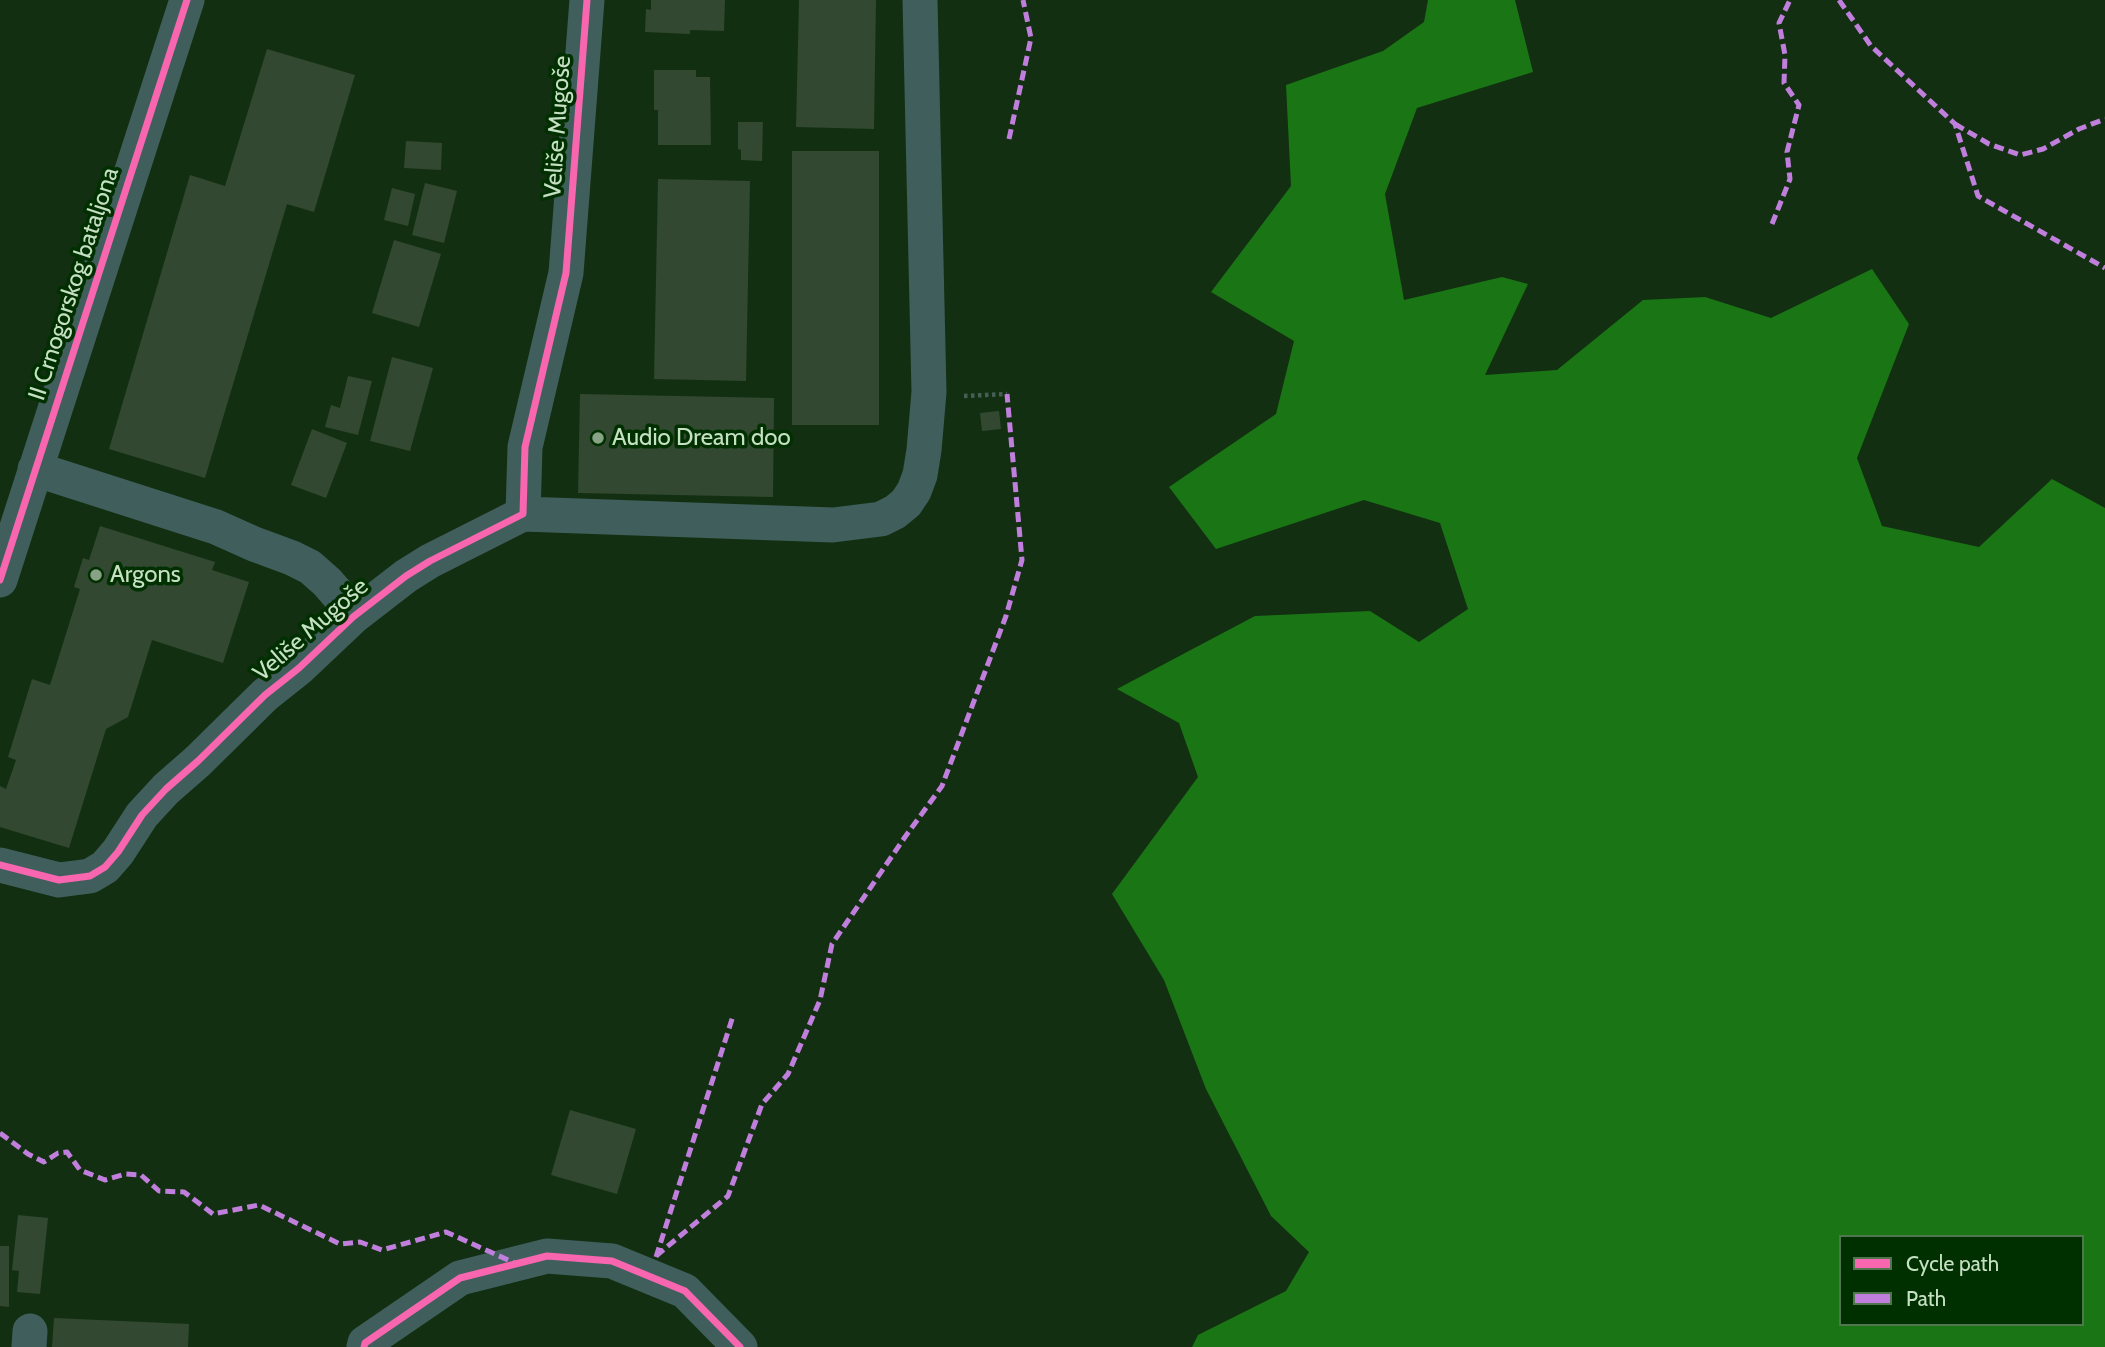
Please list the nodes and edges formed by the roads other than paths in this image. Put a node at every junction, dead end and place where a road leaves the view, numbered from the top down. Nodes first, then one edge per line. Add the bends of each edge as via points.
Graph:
1 (187, 0) edge
2 (587, 0) edge
3 (920, 0) edge
4 (35, 469) junction
5 (523, 514) junction
6 (0, 580) edge
7 (353, 617) junction
8 (0, 866) edge
9 (364, 1347) edge
10 (740, 1347) edge

1 - 4 street, II Crnogorskog bataljona
2 - 5 street, Veliše Mugoše via 566,274 525,447
3 - 5 street via 928,398 920,475 906,503 881,519 809,526
4 - 6 street, II Crnogorskog bataljona
4 - 7 street, Veliše Mugoše via 216,527 292,558 327,582
5 - 7 street, Veliše Mugoše via 430,561
7 - 8 street, Veliše Mugoše via 166,789 105,867 89,876 59,880
9 - 10 street via 460,1278 547,1256 612,1261 685,1291

